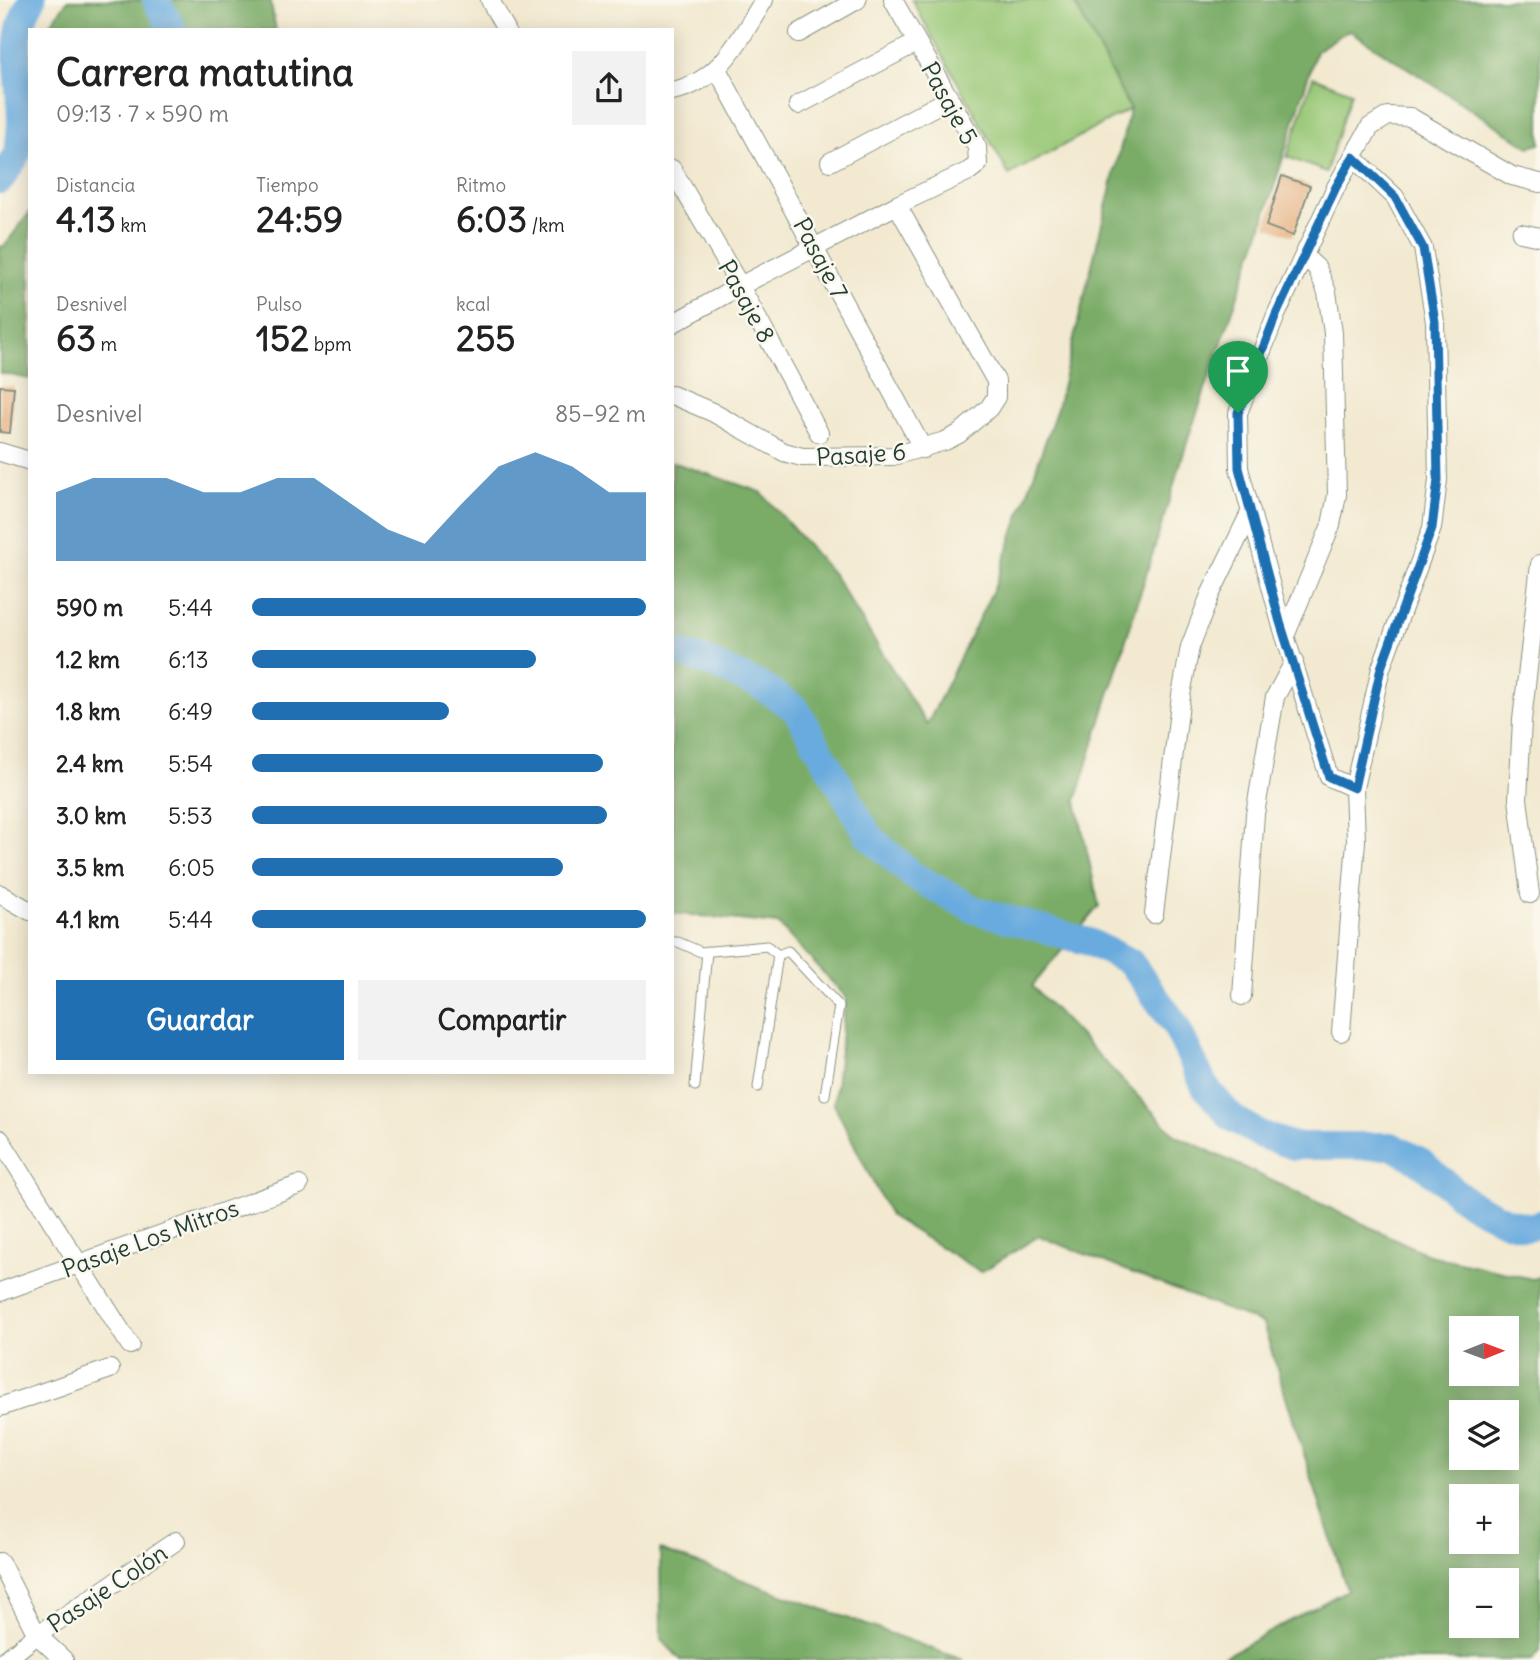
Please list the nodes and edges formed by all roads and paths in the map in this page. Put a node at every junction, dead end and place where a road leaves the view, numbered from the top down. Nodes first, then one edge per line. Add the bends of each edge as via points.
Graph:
1 (490, 0) edge
2 (764, 0) edge
3 (857, 0) edge
4 (893, 0) edge
5 (505, 28) edge
6 (799, 33) dead end
7 (916, 43) junction
8 (717, 69) junction
9 (674, 91) edge
10 (949, 99) junction
11 (799, 104) dead end
12 (1353, 157) junction
13 (830, 162) dead end
14 (674, 173) edge
15 (1540, 183) edge
16 (897, 205) junction
17 (1521, 233) dead end
18 (1540, 237) edge
19 (815, 247) junction
20 (1304, 256) junction
21 (740, 286) junction
22 (674, 323) edge
23 (674, 396) edge
24 (819, 433) dead end
25 (923, 449) junction
26 (0, 452) edge
27 (28, 460) edge
28 (1251, 511) junction
29 (1540, 564) edge
30 (1285, 636) junction
31 (1294, 662) junction
32 (1354, 788) junction
33 (0, 894) edge
34 (1530, 894) dead end
35 (28, 910) edge
36 (1154, 914) dead end
37 (674, 942) edge
38 (707, 951) junction
39 (778, 955) junction
40 (1242, 996) dead end
41 (1341, 1032) dead end
42 (695, 1086) dead end
43 (758, 1087) dead end
44 (825, 1095) dead end
45 (0, 1139) edge
46 (8, 1166) edge
47 (299, 1185) dead end
48 (79, 1263) junction
49 (0, 1292) edge
50 (130, 1345) dead end
51 (110, 1369) dead end
52 (0, 1407) edge
53 (176, 1541) dead end
54 (0, 1562) edge
55 (37, 1635) junction
56 (5, 1660) edge
57 (64, 1660) edge

1 - 5 street
2 - 8 street
3 - 6 street
4 - 7 street, Pasaje 5
7 - 10 street, Pasaje 5
7 - 11 street
8 - 9 street via 690,88
8 - 19 street, Pasaje 7
10 - 13 street
10 - 16 street, Pasaje 5 via 977,147 978,164
12 - 15 street via 1370,127 1388,116 1410,117 1512,176
12 - 20 street
12 - 32 street via 1395,197 1423,248 1435,322 1438,480 1432,528 1381,668
14 - 21 street, Pasaje 8
16 - 19 street
16 - 25 street, Pasaje 6 via 996,380 996,397 989,408 959,434
17 - 18 street
19 - 21 street
19 - 25 street, Pasaje 7
20 - 28 street via 1238,413 1239,468
20 - 30 street via 1317,268 1327,292 1334,333 1337,495 1331,525
21 - 22 street
21 - 24 street, Pasaje 8
23 - 25 street, Pasaje 6 via 802,457 893,456
26 - 27 street
28 - 30 street
28 - 36 street via 1190,647
29 - 34 street via 1518,799
30 - 31 street
31 - 32 street via 1329,777
31 - 40 street via 1275,697 1255,814
32 - 41 street via 1356,841
33 - 35 street
37 - 38 lane
38 - 39 lane via 767,946
38 - 42 lane
39 - 43 lane
39 - 44 lane via 788,951 838,1006
45 - 46 street
46 - 48 street
47 - 48 street, Pasaje Los Mitros
48 - 49 street, Pasaje Los Mitros
48 - 50 street
51 - 52 street
53 - 55 street, Pasaje Colón
54 - 55 street
55 - 56 street, Pasaje Colón
55 - 57 street

